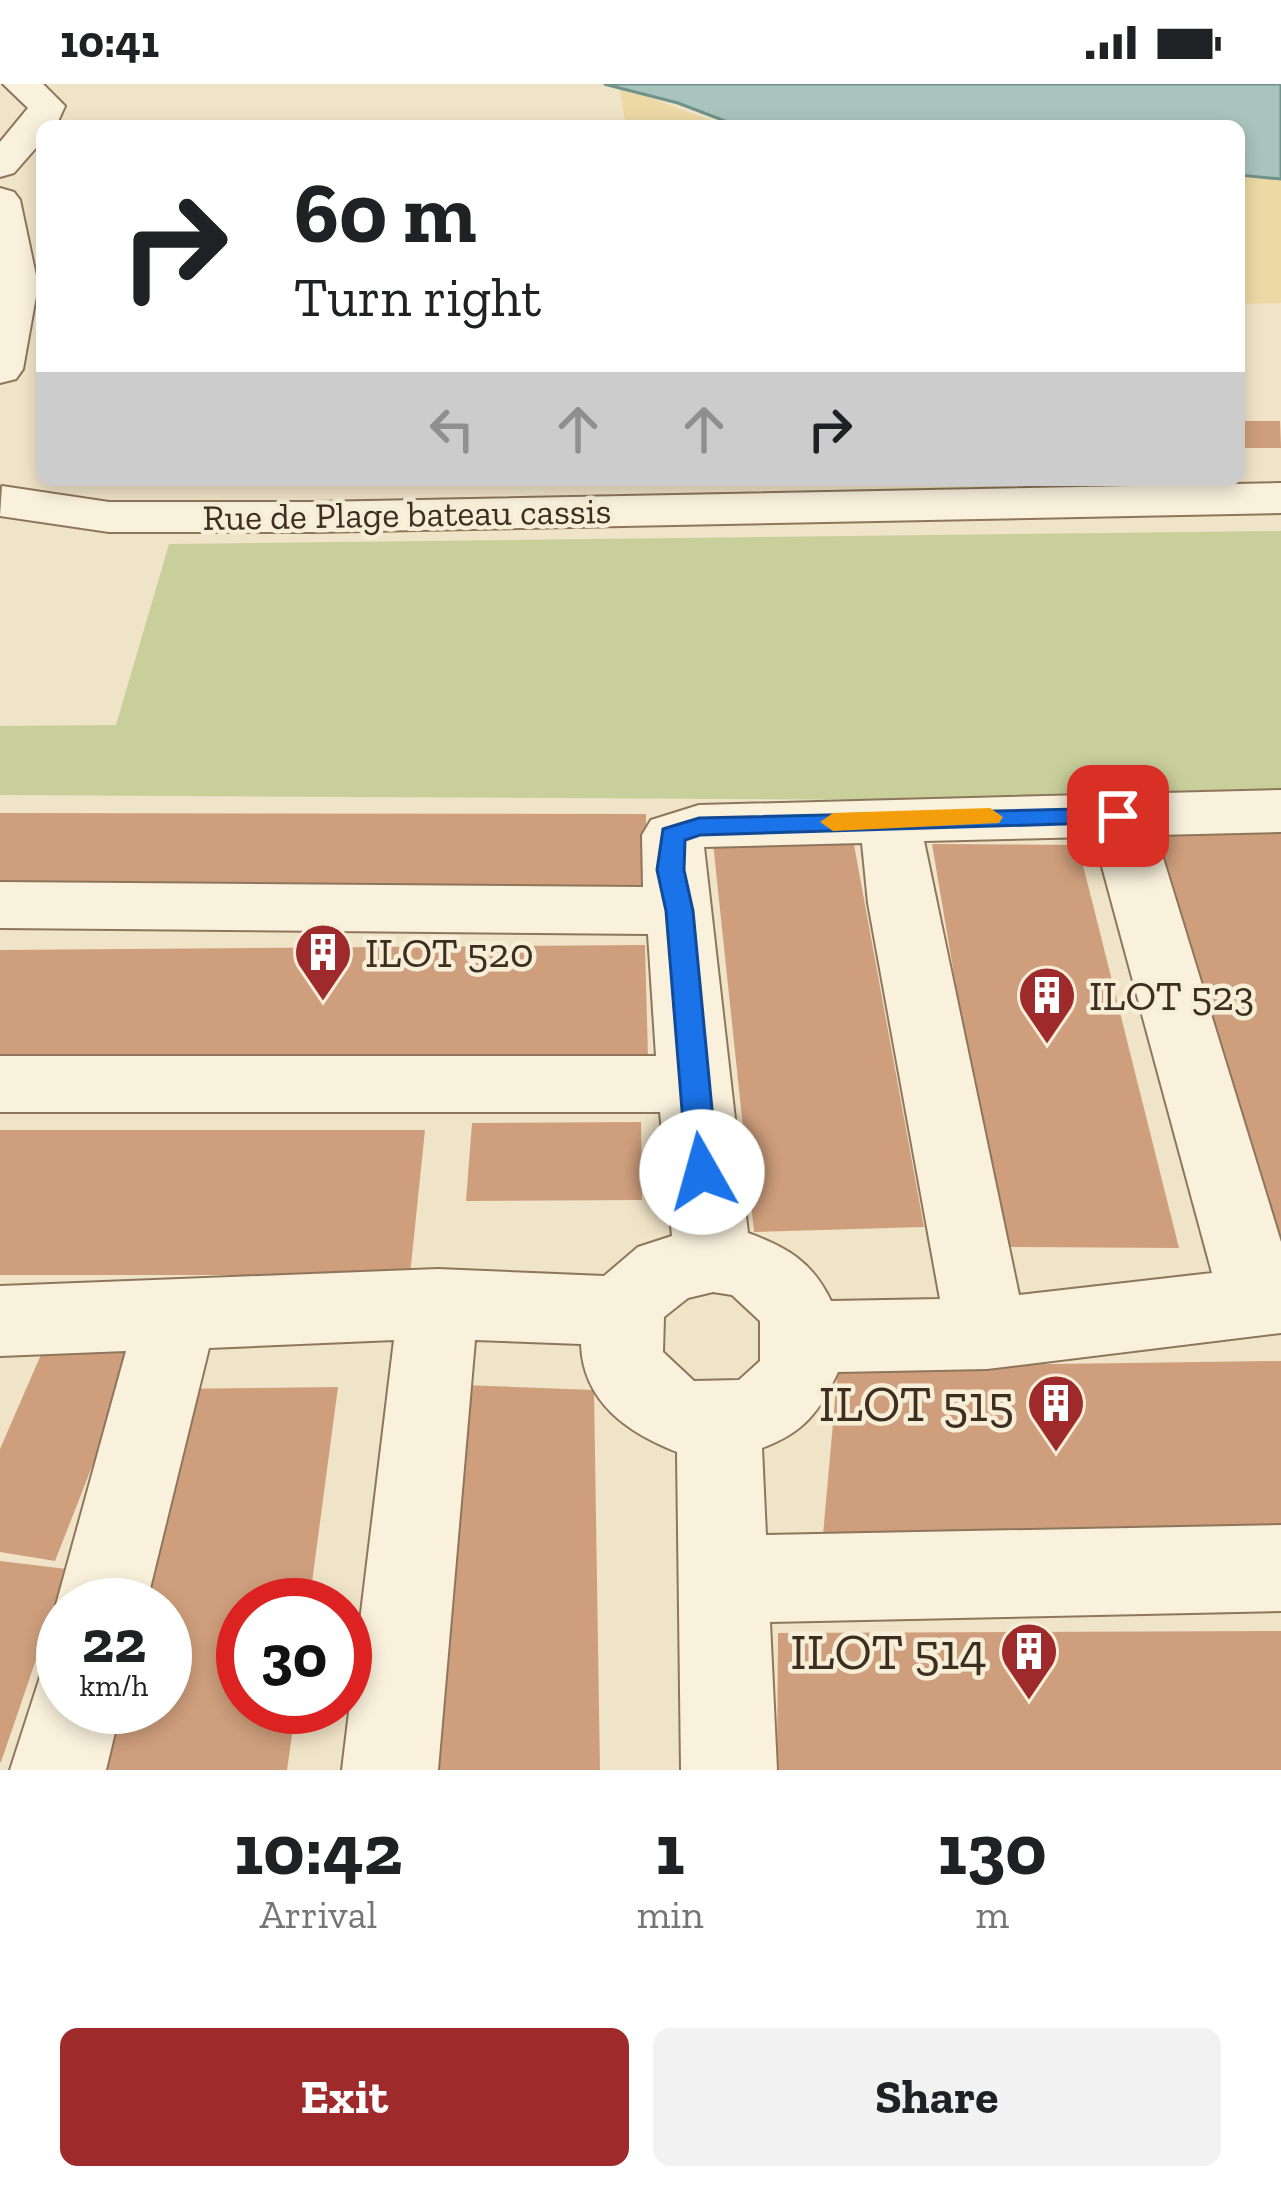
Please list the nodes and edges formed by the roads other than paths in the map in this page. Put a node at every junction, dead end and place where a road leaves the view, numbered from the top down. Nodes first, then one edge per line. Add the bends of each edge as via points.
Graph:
1 (21, 84) edge
2 (41, 120) edge
3 (36, 126) edge
4 (0, 165) edge
5 (0, 200) edge
6 (0, 369) edge
7 (1281, 498) edge
8 (0, 515) edge
9 (1281, 812) edge
10 (1118, 816) junction
11 (890, 820) junction
12 (0, 905) edge
13 (680, 911) junction
14 (0, 1084) edge
15 (692, 1084) junction
16 (713, 1258) junction
17 (1270, 1299) edge
18 (439, 1304) junction
19 (624, 1311) junction
20 (176, 1313) junction
21 (0, 1321) edge
22 (987, 1334) junction
23 (804, 1337) junction
24 (718, 1422) junction
25 (1281, 1568) edge
26 (108, 1578) edge
27 (726, 1579) junction
28 (67, 1734) edge
29 (58, 1770) edge
30 (390, 1770) edge
31 (729, 1770) edge

1 - 2 street via 47,106
3 - 4 street
5 - 6 street via 17,285
7 - 8 street, Rue de Plage bateau cassis via 315,518
9 - 10 street
10 - 11 street
10 - 17 street
11 - 13 street via 699,826 673,835 670,870
11 - 22 street
12 - 13 street
13 - 15 street
14 - 15 street
15 - 16 street
16 - 19 street via 659,1272
16 - 23 street via 740,1263 784,1291
17 - 22 street
18 - 19 street
18 - 20 street
18 - 30 street
19 - 24 street via 619,1336 638,1387 687,1418
20 - 21 street
20 - 26 street
22 - 23 street
23 - 24 street via 802,1362 772,1405
24 - 27 street
25 - 27 street
27 - 31 street
28 - 29 street

